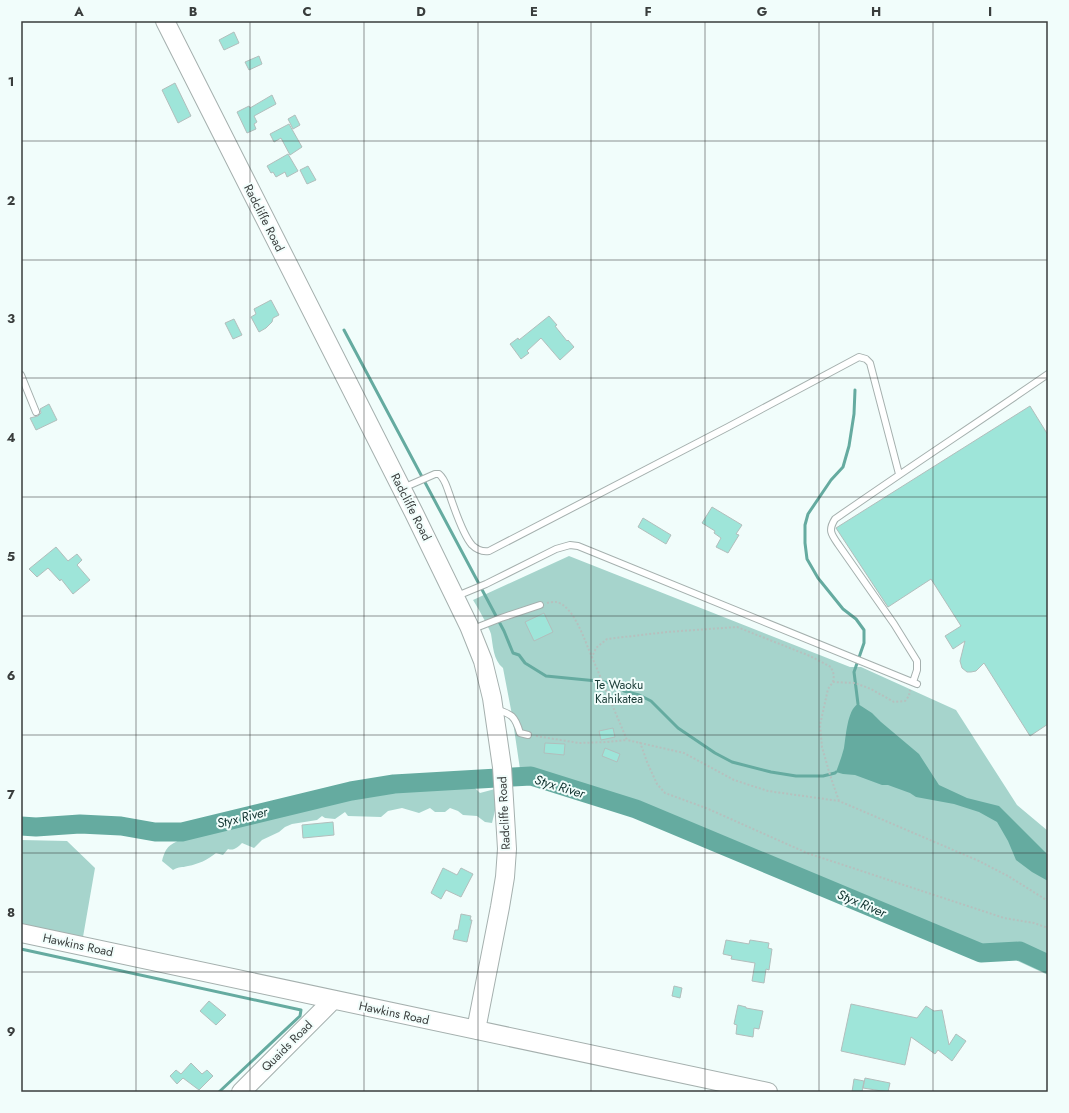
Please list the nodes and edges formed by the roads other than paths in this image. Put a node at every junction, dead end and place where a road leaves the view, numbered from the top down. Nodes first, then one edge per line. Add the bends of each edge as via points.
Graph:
1 (165, 21) edge
2 (1048, 374) edge
3 (21, 375) edge
4 (36, 412) dead end
5 (899, 474) junction
6 (401, 488) junction
7 (455, 596) junction
8 (540, 605) road end
9 (471, 630) junction
10 (494, 709) junction
11 (528, 735) road end
12 (21, 933) edge
13 (333, 1000) junction
14 (476, 1030) junction
15 (241, 1092) edge
16 (768, 1092) edge

1 - 6 street, Radcliffe Road
2 - 5 lane
3 - 4 lane
5 - 6 lane via 870,363 859,357 489,552 480,550 469,540 442,476 435,474
5 - 7 lane via 835,519 831,526 832,535 917,661 915,683 578,546 570,545 556,549 486,584
6 - 7 street, Radcliffe Road
7 - 9 street, Radcliffe Road
8 - 9 lane
9 - 10 street, Radcliffe Road via 487,672
10 - 11 lane via 511,714 520,733
10 - 14 street, Radcliffe Road via 502,767 507,849 505,877
12 - 13 street, Hawkins Road
13 - 14 street, Hawkins Road
13 - 15 street, Quaids Road
14 - 16 street, Hawkins Road

